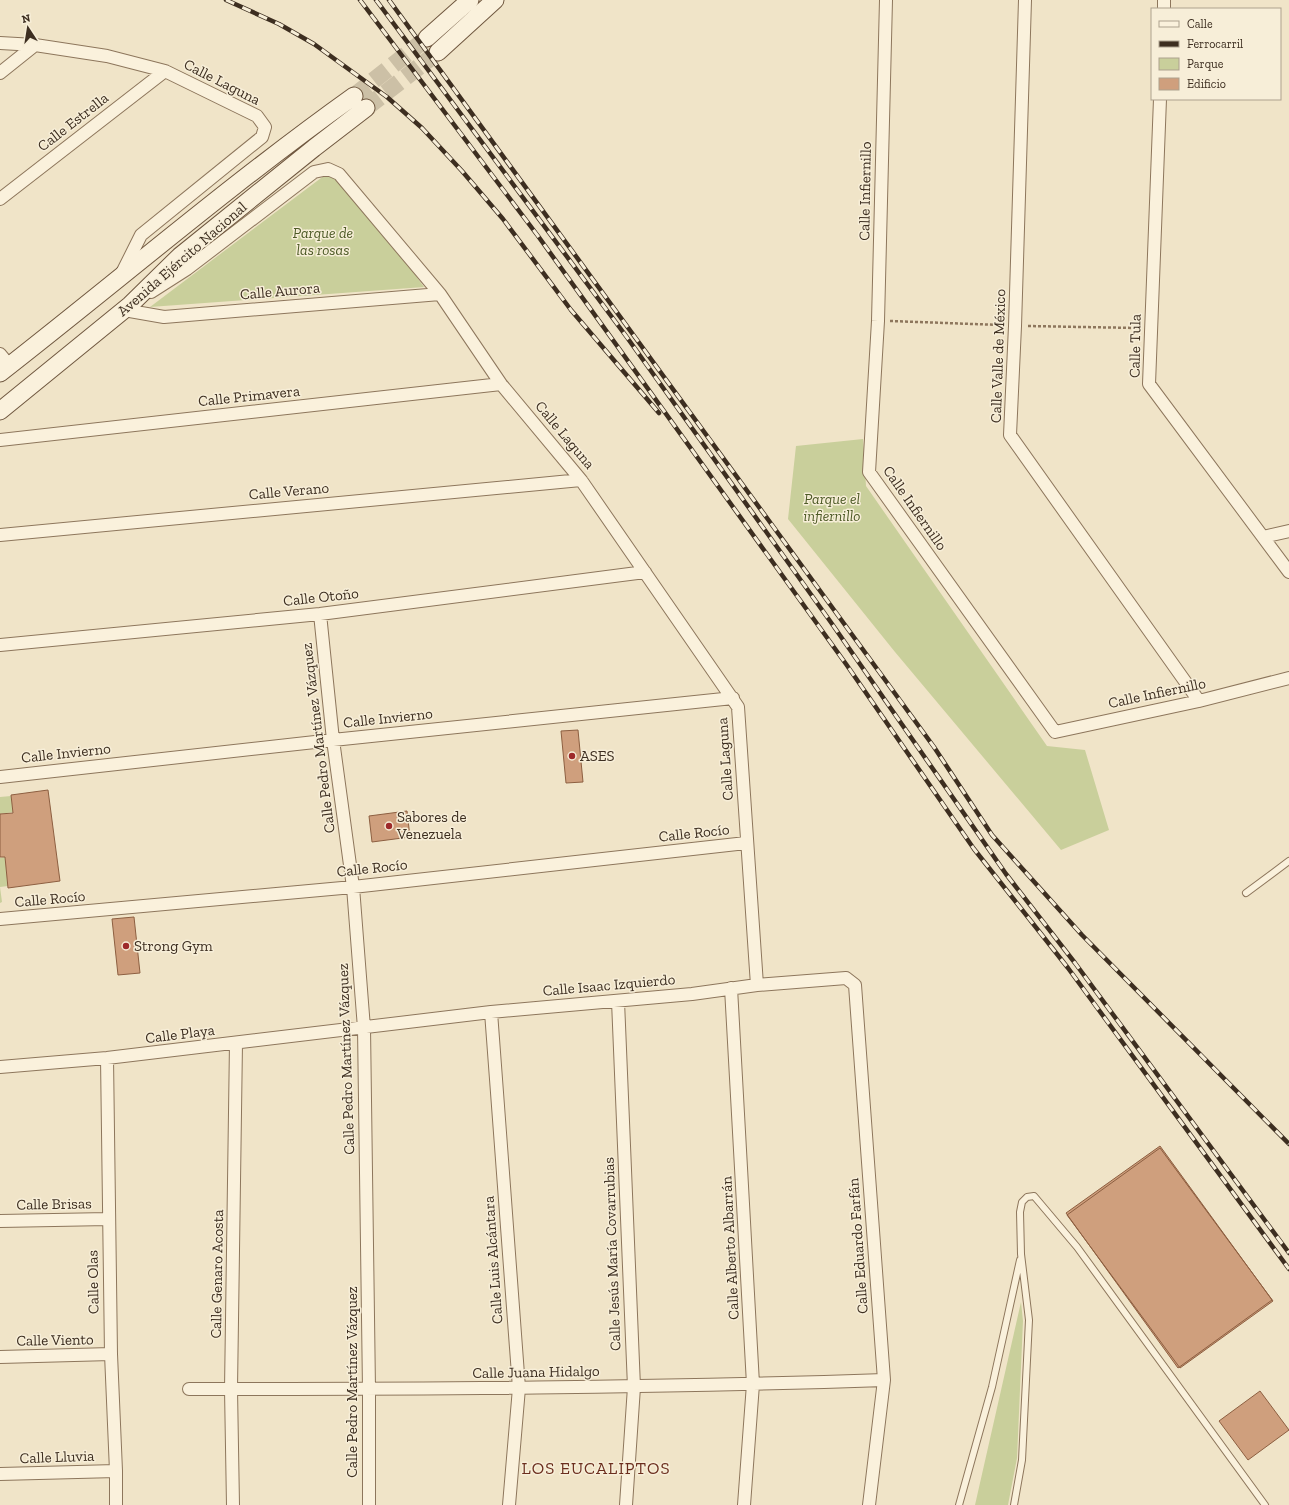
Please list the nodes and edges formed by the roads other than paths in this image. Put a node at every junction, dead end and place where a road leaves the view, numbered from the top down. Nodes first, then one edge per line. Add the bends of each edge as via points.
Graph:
1 (470, 0) edge
2 (495, 0) edge
3 (886, 0) edge
4 (1025, 0) edge
5 (427, 38) tunnel mouth
6 (0, 43) edge
7 (35, 45) junction
8 (438, 52) tunnel mouth
9 (166, 71) junction
10 (0, 73) edge
11 (354, 96) tunnel mouth
12 (1160, 100) edge
13 (366, 108) tunnel mouth
14 (0, 199) edge
15 (120, 277) junction
16 (440, 294) junction
17 (127, 307) junction
18 (3, 364) edge
19 (501, 384) junction
20 (0, 411) edge
21 (0, 440) edge
22 (581, 480) junction
23 (1289, 531) edge
24 (0, 535) edge
25 (1263, 537) junction
26 (645, 572) junction
27 (1289, 572) edge
28 (320, 614) junction
29 (0, 645) edge
30 (1289, 678) edge
31 (733, 698) junction
32 (1199, 701) junction
33 (333, 740) junction
34 (0, 777) edge
35 (746, 843) junction
36 (1289, 861) edge
37 (353, 887) junction
38 (1246, 893) dead end
39 (0, 919) edge
40 (757, 985) junction
41 (855, 985) joint
42 (731, 988) junction
43 (618, 1001) junction
44 (491, 1012) junction
45 (364, 1028) junction
46 (236, 1043) junction
47 (107, 1058) junction
48 (0, 1067) edge
49 (108, 1219) junction
50 (0, 1220) edge
51 (1021, 1254) junction
52 (111, 1354) junction
53 (0, 1357) edge
54 (884, 1380) junction
55 (753, 1384) junction
56 (634, 1387) junction
57 (519, 1388) junction
58 (189, 1389) dead end
59 (231, 1389) junction
60 (369, 1389) junction
61 (116, 1471) junction
62 (0, 1474) edge
63 (116, 1505) edge
64 (233, 1505) edge
65 (369, 1505) edge
66 (509, 1505) edge
67 (626, 1505) edge
68 (744, 1505) edge
69 (869, 1505) edge
70 (959, 1505) edge
71 (1014, 1505) edge
72 (1265, 1505) edge

1 - 5 main road
2 - 8 main road
3 - 32 street, Calle Infiernillo via 878,321 869,472 1055,732
4 - 32 street, Calle Valle de México via 1010,435
6 - 7 street, Calle Laguna
7 - 9 street, Calle Laguna via 107,56
7 - 10 street
9 - 14 street, Calle Estrella
9 - 15 street, Calle Laguna via 257,116 265,127 262,137 141,235
11 - 15 main road, Avenida Ejército Nacional via 292,141
12 - 25 street, Calle Tula via 1149,384
13 - 17 main road, Avenida Ejército Nacional via 180,256
15 - 18 main road, Avenida Ejército Nacional
16 - 17 street, Calle Aurora via 164,317
16 - 17 street, Calle Laguna via 339,174 328,169 314,172 188,269
16 - 19 street, Calle Laguna
17 - 20 main road, Avenida Ejército Nacional
19 - 21 street, Calle Primavera
19 - 22 street, Calle Laguna
22 - 24 street, Calle Verano
22 - 26 street, Calle Laguna
23 - 25 street
25 - 27 street, Calle Tula
26 - 28 street, Calle Otoño
26 - 31 street, Calle Laguna
28 - 29 street, Calle Otoño
28 - 33 street, Calle Pedro Martínez Vázquez
30 - 32 street, Calle Infiernillo
31 - 33 street, Calle Invierno
31 - 35 street, Calle Laguna via 738,707
33 - 34 street, Calle Invierno
33 - 37 street, Calle Pedro Martínez Vázquez
35 - 37 street, Calle Rocío
35 - 40 street, Calle Laguna
36 - 38 lane
37 - 39 street, Calle Rocío
37 - 45 street, Calle Pedro Martínez Vázquez
40 - 41 street, Calle Isaac Izquierdo via 846,978
40 - 42 street, Calle Isaac Izquierdo
41 - 54 street, Calle Eduardo Farfán
42 - 43 street, Calle Isaac Izquierdo
42 - 55 street, Calle Alberto Albarrán
43 - 44 street, Calle Isaac Izquierdo
43 - 56 street, Calle Jesús María Covarrubias
44 - 45 street, Calle Isaac Izquierdo
44 - 57 street, Calle Luis Alcántara
45 - 46 street, Calle Playa
45 - 60 street, Calle Pedro Martínez Vázquez
46 - 47 street, Calle Playa
46 - 59 street, Calle Genaro Acosta
47 - 48 street, Calle Playa
47 - 49 street, Calle Olas
49 - 50 street, Calle Brisas
49 - 52 street, Calle Olas
51 - 70 lane via 992,1387
51 - 71 lane via 1029,1320 1022,1460
51 - 72 lane via 1022,1202 1027,1197 1034,1196 1077,1247
52 - 53 street, Calle Viento
52 - 61 street, Calle Olas
54 - 55 street, Calle Juana Hidalgo
54 - 69 street, Calle Eduardo Farfán
55 - 56 street, Calle Juana Hidalgo
55 - 68 street, Calle Alberto Albarrán
56 - 57 street, Calle Juana Hidalgo
56 - 67 street, Calle Jesús María Covarrubias
57 - 60 street, Calle Juana Hidalgo
57 - 66 street, Calle Luis Alcántara
58 - 59 street, Calle Juana Hidalgo
59 - 60 street, Calle Juana Hidalgo
59 - 64 street, Calle Genaro Acosta
60 - 65 street, Calle Pedro Martínez Vázquez
61 - 62 street, Calle Lluvia
61 - 63 street, Calle Olas

